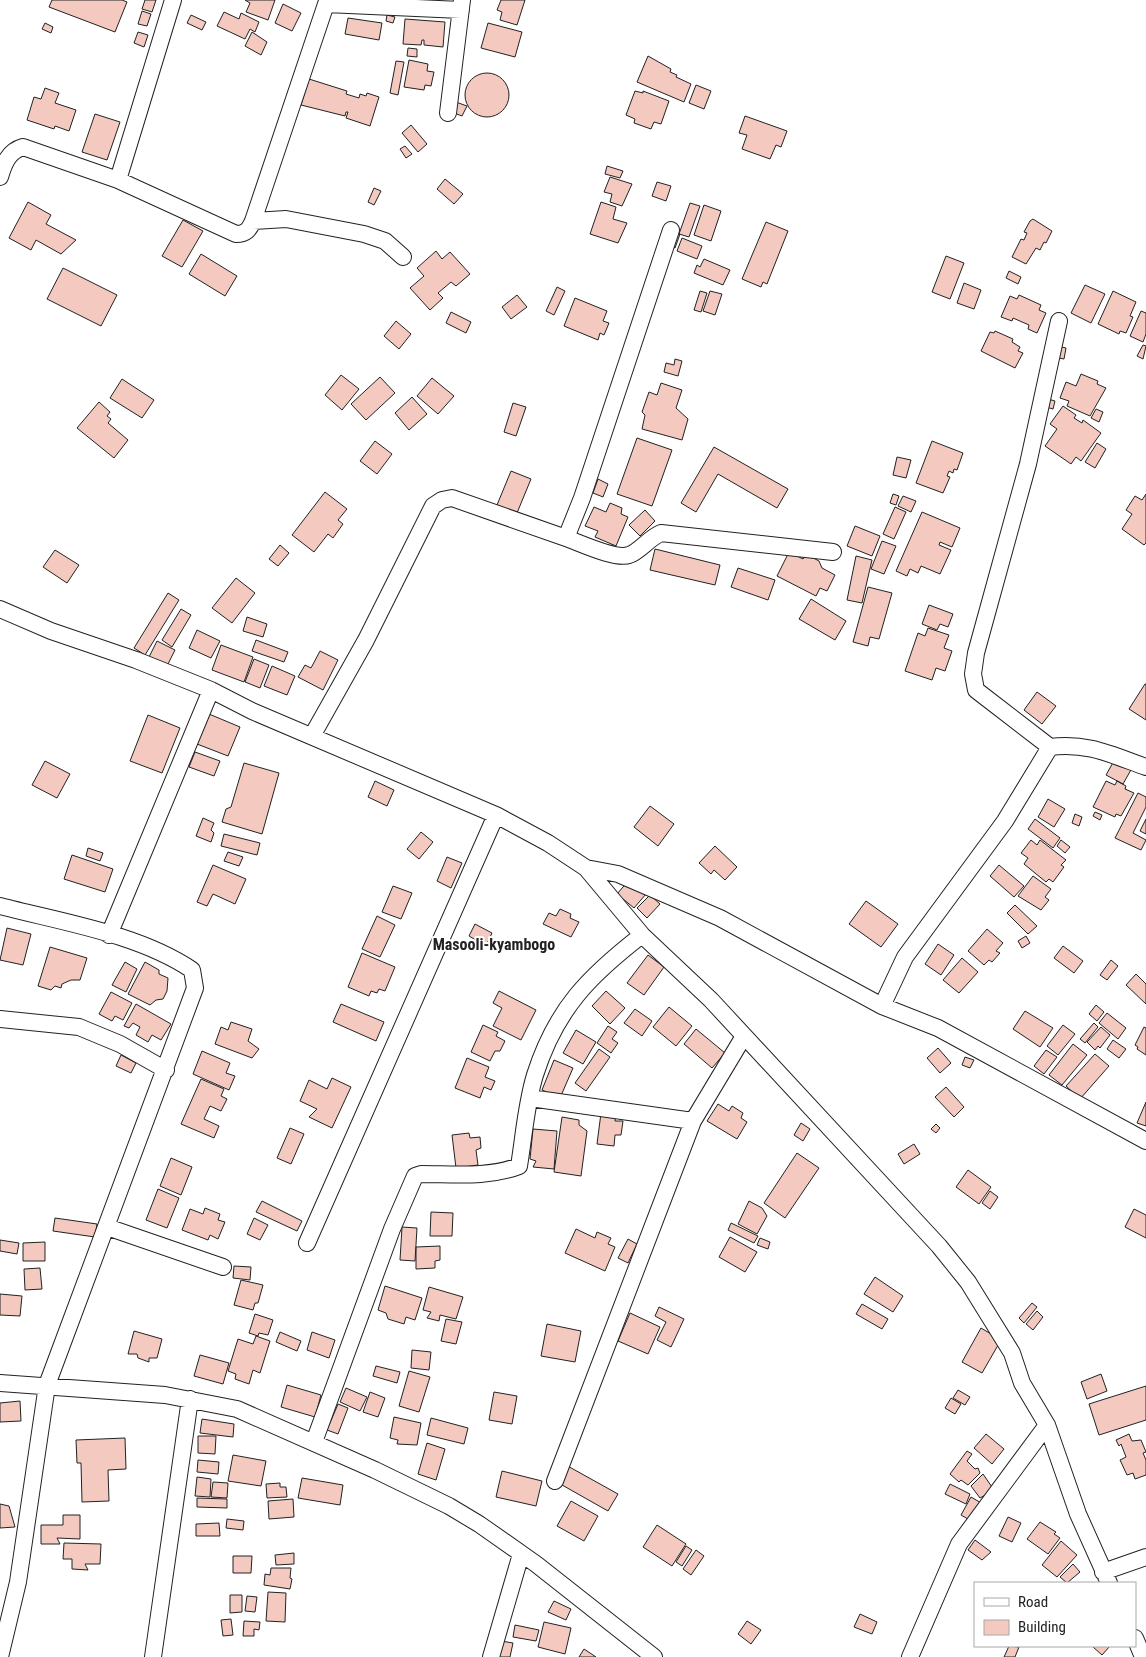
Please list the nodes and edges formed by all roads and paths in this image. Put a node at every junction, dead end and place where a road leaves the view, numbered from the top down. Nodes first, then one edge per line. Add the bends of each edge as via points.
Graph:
1 (173, 0) edge
2 (461, 5) edge
3 (448, 113) dead end
4 (0, 177) edge
5 (118, 180) junction
6 (253, 221) junction
7 (671, 230) dead end
8 (403, 257) dead end
9 (1058, 322) dead end
10 (566, 538) junction
11 (833, 552) dead end
12 (0, 609) edge
13 (211, 690) junction
14 (312, 736) junction
15 (1050, 747) junction
16 (1146, 767) edge
17 (496, 815) junction
18 (586, 868) junction
19 (0, 906) edge
20 (109, 935) junction
21 (642, 935) junction
22 (882, 1006) junction
23 (0, 1019) edge
24 (744, 1036) junction
25 (166, 1070) junction
26 (530, 1098) junction
27 (693, 1120) junction
28 (1146, 1141) edge
29 (107, 1227) junction
30 (307, 1243) dead end
31 (222, 1267) dead end
32 (0, 1383) edge
33 (47, 1385) junction
34 (190, 1399) junction
35 (1047, 1425) junction
36 (314, 1442) junction
37 (555, 1481) dead end
38 (521, 1554) junction
39 (1146, 1557) edge
40 (1106, 1577) edge
41 (1136, 1640) edge
42 (0, 1657) edge
43 (153, 1657) edge
44 (491, 1657) edge
45 (654, 1657) edge
46 (910, 1657) edge
47 (1144, 1657) edge

1 - 5 street
2 - 3 street
2 - 6 street via 326,4
4 - 5 street via 7,159 23,147
5 - 6 street via 236,234 249,230
6 - 8 street via 286,219 364,234 385,242
7 - 10 street
9 - 15 street via 1028,464 973,674 976,690
10 - 11 street via 620,557 630,555 661,533
10 - 14 street via 452,498 433,506 366,640
12 - 13 street
13 - 14 street
13 - 20 street
14 - 17 street
15 - 16 street via 1070,744 1094,748
15 - 22 street via 1004,821 905,957
17 - 18 street
17 - 30 street
18 - 21 street
18 - 22 street via 618,874 720,918
19 - 20 street
20 - 25 street via 174,958 192,970 195,988
21 - 24 street
21 - 26 street via 604,964 561,1014 535,1076
22 - 28 street via 938,1028
23 - 25 street via 79,1027 120,1044
24 - 27 street
24 - 35 street via 939,1246 968,1282 1012,1353 1022,1383
25 - 29 street
26 - 27 street
26 - 36 street via 519,1166 486,1175 415,1176 389,1237
27 - 37 street
29 - 31 street
29 - 33 street
32 - 33 street
33 - 34 street
33 - 42 street via 18,1582
34 - 36 street via 238,1409
34 - 43 street
35 - 40 street via 1078,1514
35 - 46 street via 958,1544
36 - 38 street via 449,1506
38 - 44 street
38 - 45 street
39 - 40 street
41 - 47 street

